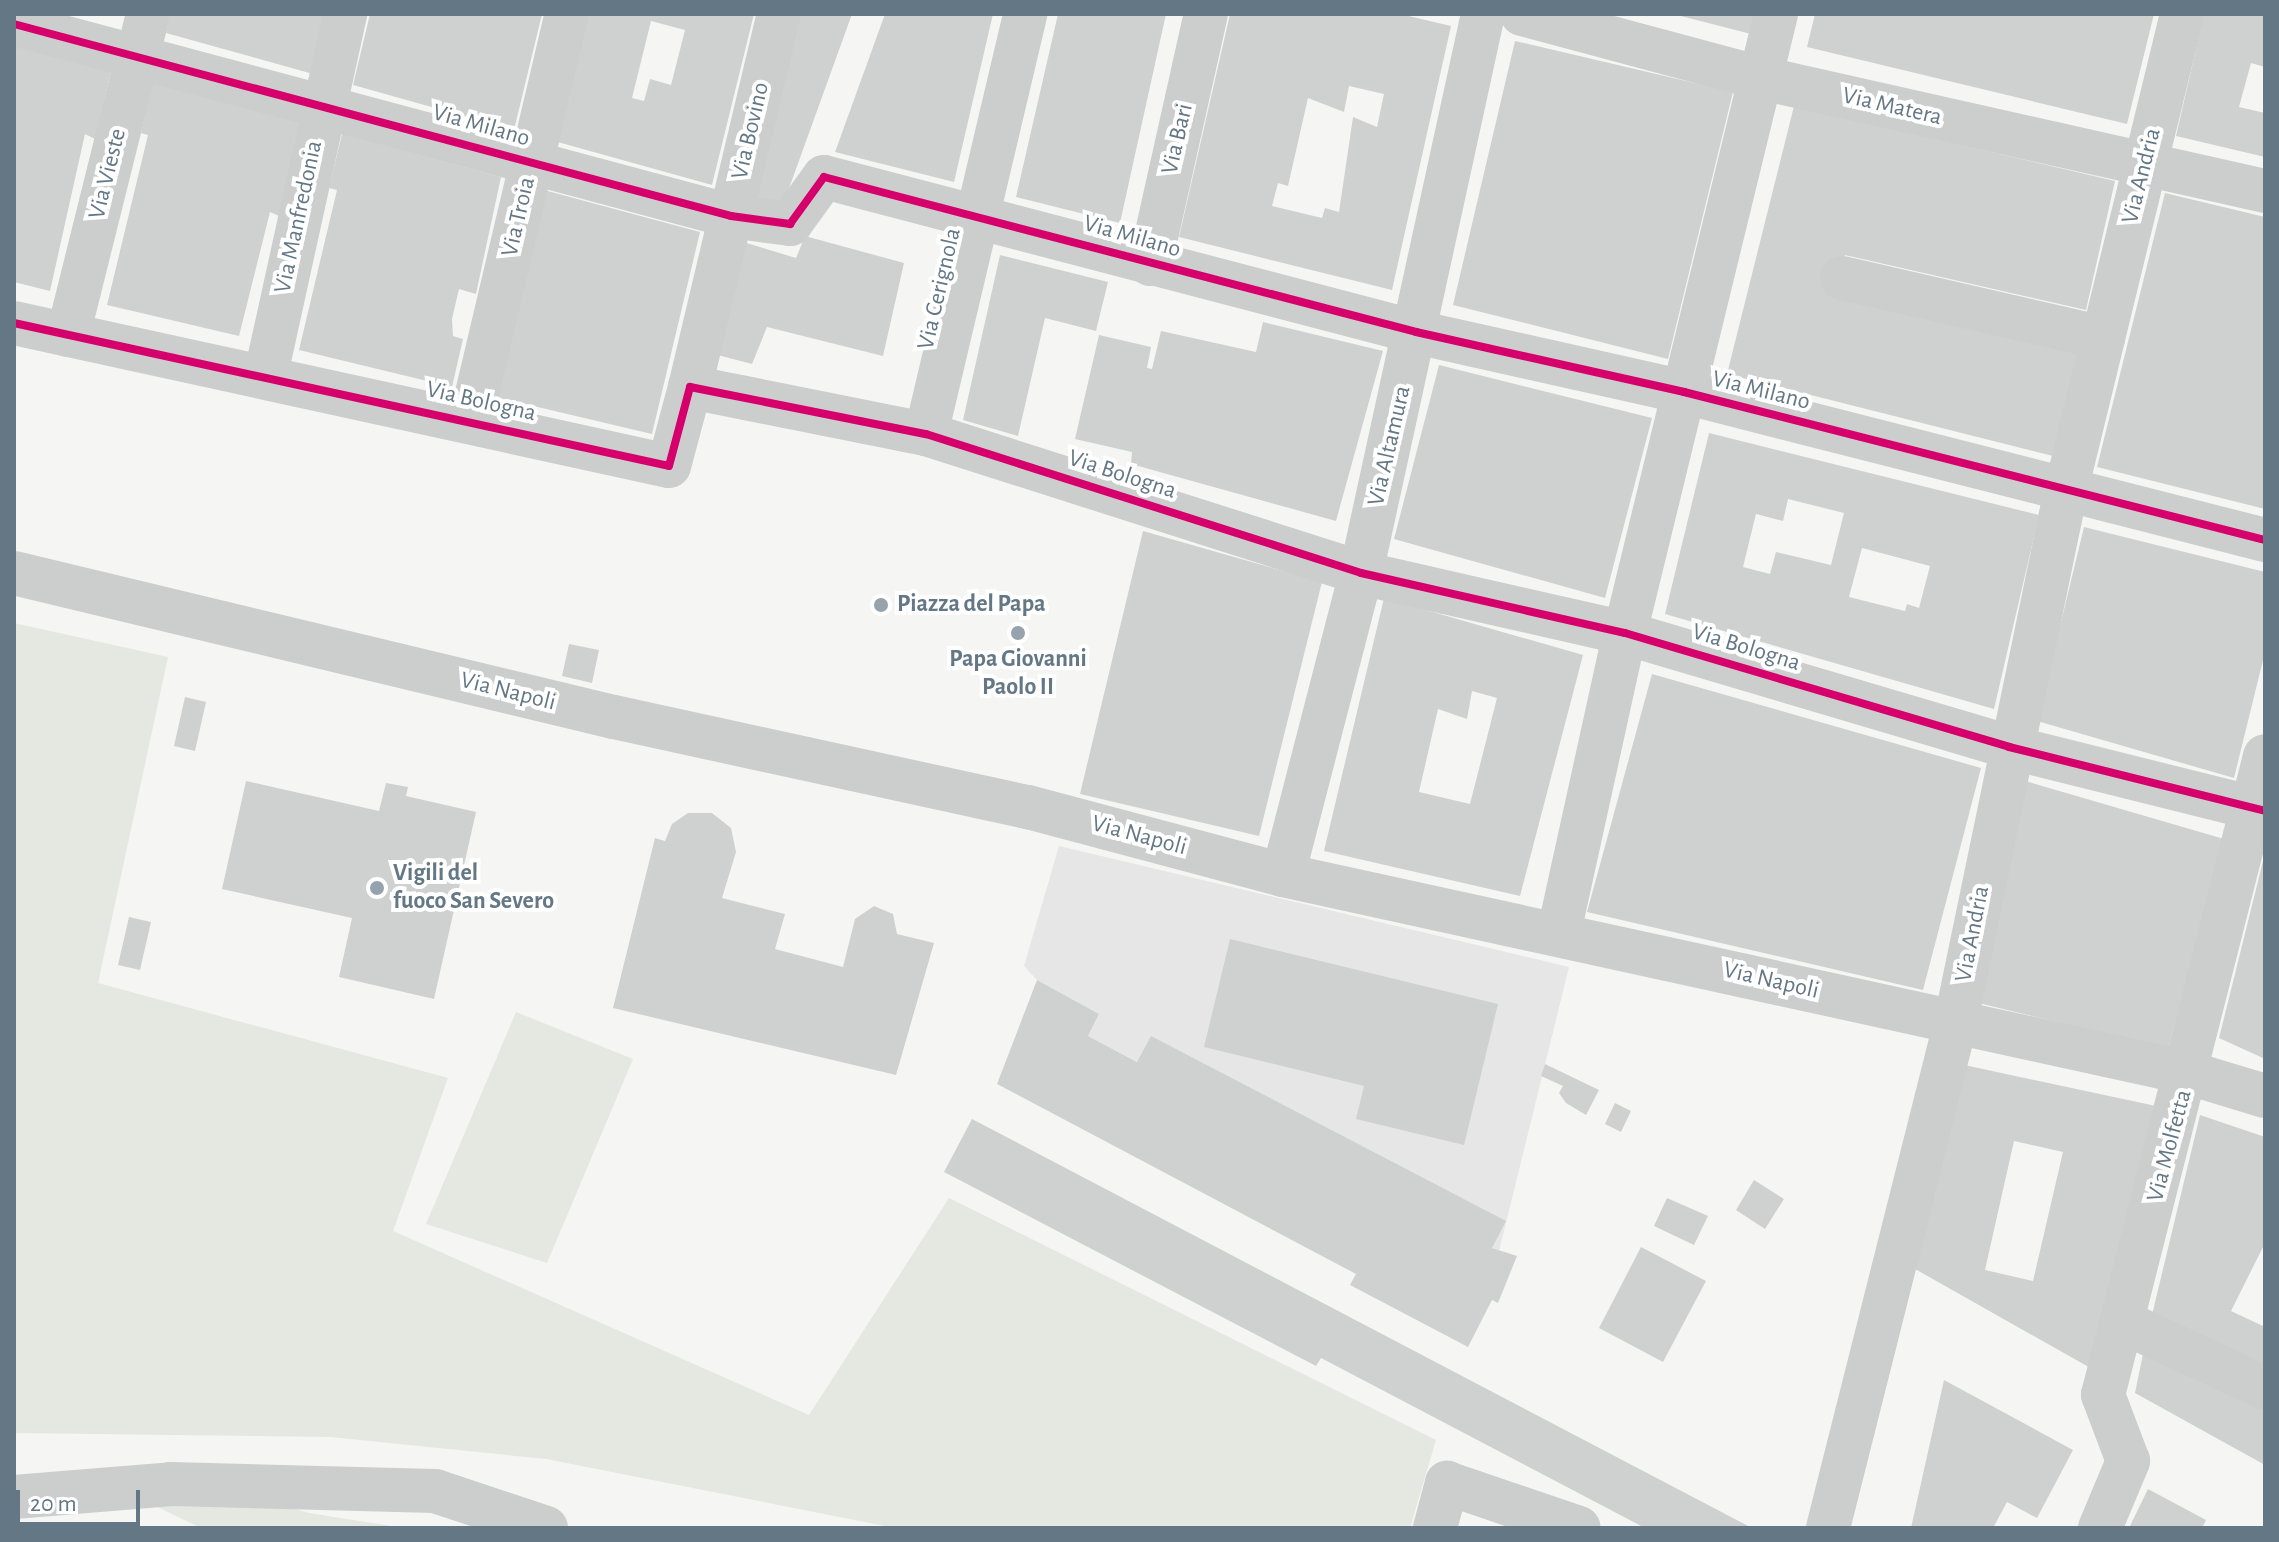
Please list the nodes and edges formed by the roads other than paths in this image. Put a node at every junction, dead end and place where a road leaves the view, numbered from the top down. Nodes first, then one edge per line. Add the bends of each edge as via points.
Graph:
1 (148, 14) edge
2 (345, 14) edge
3 (567, 14) edge
4 (779, 14) edge
5 (1025, 14) edge
6 (1206, 14) edge
7 (1483, 14) edge
8 (1522, 14) edge
9 (1776, 14) edge
10 (2182, 14) edge
11 (14, 24) edge
12 (138, 56) junction
13 (1761, 78) junction
14 (324, 103) junction
15 (532, 161) junction
16 (2145, 164) junction
17 (2265, 191) edge
18 (978, 212) junction
19 (731, 216) junction
20 (1150, 264) junction
21 (1842, 278) dead end
22 (14, 323) edge
23 (1416, 332) junction
24 (68, 335) junction
25 (2103, 338) junction
26 (266, 374) junction
27 (690, 387) junction
28 (1684, 392) junction
29 (471, 419) junction
30 (926, 434) junction
31 (2066, 490) junction
32 (2265, 540) edge
33 (14, 573) edge
34 (1361, 573) junction
35 (1625, 633) junction
36 (2009, 747) junction
37 (2265, 756) edge
38 (2259, 809) edge
39 (1283, 875) junction
40 (1559, 932) junction
41 (1955, 1025) junction
42 (2189, 1073) junction
43 (2265, 1096) edge
44 (2123, 1322) junction
45 (2265, 1388) edge
46 (14, 1497) edge
47 (546, 1528) edge
48 (1435, 1528) edge
49 (1579, 1528) edge
50 (1828, 1528) edge
51 (2100, 1528) edge

1 - 12 street, Via Vieste
2 - 14 street, Via Manfredonia
3 - 15 street, Via Troia
4 - 19 street, Via Bovino
5 - 18 street, Via Cerignola
6 - 20 street, Via Bari
7 - 23 street, Via Altamura
8 - 13 street, Via Matera
9 - 13 street
10 - 16 street, Via Andria
11 - 12 street, Via Milano
12 - 14 street, Via Milano
12 - 24 street, Via Vieste
13 - 16 street, Via Matera
13 - 28 street
14 - 15 street, Via Milano
14 - 26 street, Via Manfredonia
15 - 19 street, Via Milano
15 - 29 street, Via Troia
16 - 17 street, Via Matera
16 - 25 street, Via Andria
18 - 19 street, Via Milano via 824,177 790,224
18 - 20 street, Via Milano
18 - 30 street, Via Cerignola
19 - 27 street, Via Bovino
20 - 23 street, Via Milano
21 - 25 street
22 - 24 street, Via Bologna
23 - 28 street, Via Milano
23 - 34 street, Via Altamura
24 - 26 street, Via Bologna
25 - 31 street, Via Andria
26 - 29 street, Via Bologna
27 - 29 street, Via Bologna via 669,466
27 - 30 street, Via Bologna
28 - 31 street, Via Milano
28 - 35 street
30 - 34 street, Via Bologna
31 - 32 street, Via Milano
31 - 36 street, Via Andria
33 - 39 street, Via Napoli via 614,717 1028,807
34 - 35 street, Via Bologna
34 - 39 street, Via Altamura
35 - 36 street, Via Bologna
35 - 40 street
36 - 38 street, Via Bologna
36 - 41 street, Via Andria
37 - 38 street, Via Molfetta
38 - 42 street, Via Molfetta
39 - 40 street, Via Napoli
40 - 41 street, Via Napoli
41 - 42 street, Via Napoli
41 - 50 street, Via Andria
42 - 43 street, Via Napoli
42 - 44 street, Via Molfetta
44 - 45 street
44 - 51 street, Via Molfetta via 2103,1395 2128,1461
46 - 47 street via 171,1484 435,1491
48 - 49 street via 1447,1483

